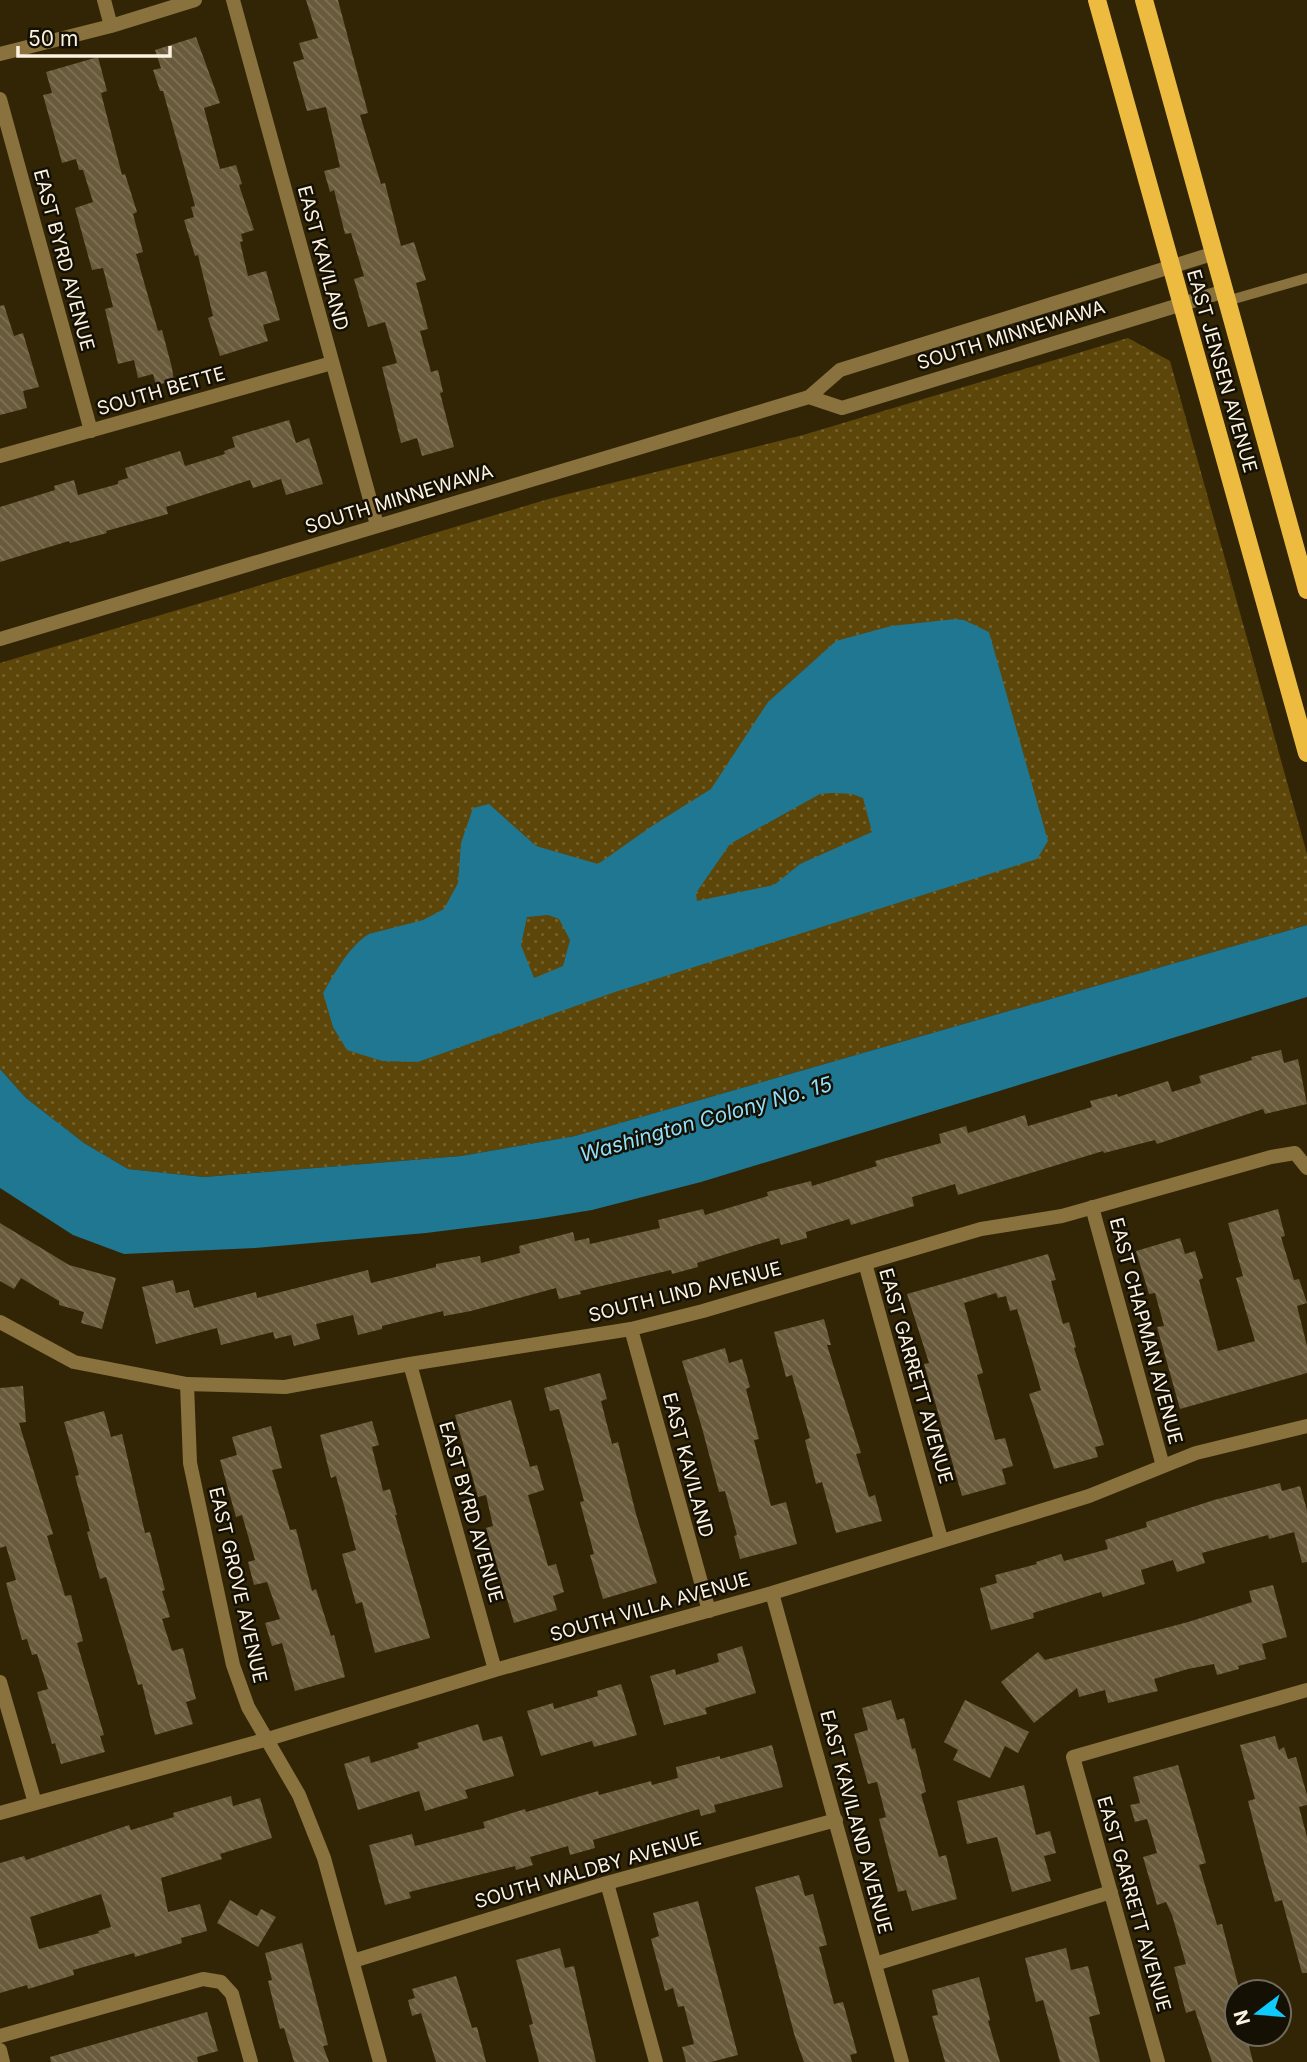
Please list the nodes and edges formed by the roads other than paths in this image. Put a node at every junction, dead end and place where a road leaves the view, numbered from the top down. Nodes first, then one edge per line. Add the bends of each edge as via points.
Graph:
1 (104, 0) edge
2 (195, 0) edge
3 (233, 0) edge
4 (1097, 0) edge
5 (1144, 0) edge
6 (111, 26) junction
7 (0, 54) edge
8 (0, 99) edge
9 (1215, 253) junction
10 (1171, 266) junction
11 (1307, 278) edge
12 (1226, 296) junction
13 (1181, 302) junction
14 (332, 363) junction
15 (809, 397) junction
16 (92, 431) junction
17 (0, 456) edge
18 (377, 525) junction
19 (1307, 590) edge
20 (0, 639) edge
21 (1307, 752) edge
22 (1307, 1168) edge
23 (1092, 1207) junction
24 (865, 1263) junction
25 (0, 1322) edge
26 (631, 1329) junction
27 (410, 1364) junction
28 (187, 1384) junction
29 (1307, 1426) edge
30 (1163, 1466) junction
31 (941, 1539) junction
32 (772, 1593) junction
33 (709, 1611) junction
34 (495, 1670) junction
35 (0, 1682) edge
36 (1307, 1689) edge
37 (268, 1739) junction
38 (36, 1803) junction
39 (0, 1813) edge
40 (836, 1820) junction
41 (607, 1883) junction
42 (1111, 1892) junction
43 (353, 1961) junction
44 (875, 1964) junction
45 (0, 2036) edge
46 (0, 2050) edge
47 (4, 2062) edge
48 (251, 2062) edge
49 (380, 2062) edge
50 (656, 2062) edge
51 (902, 2062) edge
52 (1158, 2062) edge

1 - 6 street
2 - 6 street
3 - 14 street, EAST KAVILAND
4 - 10 main road, EAST JENSEN AVENUE
5 - 9 main road, EAST JENSEN AVENUE
6 - 7 street
8 - 16 street, EAST BYRD AVENUE
9 - 10 street, SOUTH MINNEWAWA
9 - 12 main road, EAST JENSEN AVENUE
10 - 13 main road, EAST JENSEN AVENUE
10 - 15 street, SOUTH MINNEWAWA via 839,370
11 - 12 lane
12 - 13 street, SOUTH MINNEWAWA
12 - 19 main road, EAST JENSEN AVENUE
13 - 15 street, SOUTH MINNEWAWA via 842,408
13 - 21 main road, EAST JENSEN AVENUE
14 - 16 street, SOUTH BETTE
14 - 18 street, EAST KAVILAND
15 - 18 street, SOUTH MINNEWAWA
16 - 17 street, SOUTH BETTE
18 - 20 street, SOUTH MINNEWAWA
22 - 23 street, SOUTH LIND AVENUE via 1295,1153 1271,1157
23 - 24 street, SOUTH LIND AVENUE via 981,1229
23 - 30 street, EAST CHAPMAN AVENUE
24 - 26 street, SOUTH LIND AVENUE
24 - 31 street, EAST GARRETT AVENUE
25 - 28 street, SOUTH LIND AVENUE via 74,1362
26 - 27 street, SOUTH LIND AVENUE
26 - 33 street, EAST KAVILAND
27 - 28 street, SOUTH LIND AVENUE via 285,1387
27 - 34 street, EAST BYRD AVENUE
28 - 37 street, EAST GROVE AVENUE via 190,1463 233,1665 248,1707
29 - 30 street, SOUTH VILLA AVENUE via 1196,1453
30 - 31 street, SOUTH VILLA AVENUE via 1089,1496
31 - 32 street, SOUTH VILLA AVENUE
32 - 33 street, SOUTH VILLA AVENUE
32 - 40 street, EAST KAVILAND AVENUE
33 - 34 street, SOUTH VILLA AVENUE
34 - 37 street, SOUTH VILLA AVENUE
35 - 38 street
36 - 42 street, EAST GARRETT AVENUE via 1073,1757
37 - 38 street, SOUTH VILLA AVENUE
37 - 43 street, EAST GROVE AVENUE via 299,1795 324,1858
38 - 39 street, SOUTH VILLA AVENUE
40 - 41 street, SOUTH WALDBY AVENUE
40 - 44 street, EAST KAVILAND AVENUE
41 - 43 street, SOUTH WALDBY AVENUE
41 - 50 street
42 - 44 street
42 - 52 street, EAST GARRETT AVENUE
43 - 49 street, EAST GROVE AVENUE
44 - 51 street, EAST KAVILAND AVENUE
45 - 48 street via 202,1979 221,1982 232,1994
46 - 47 street

